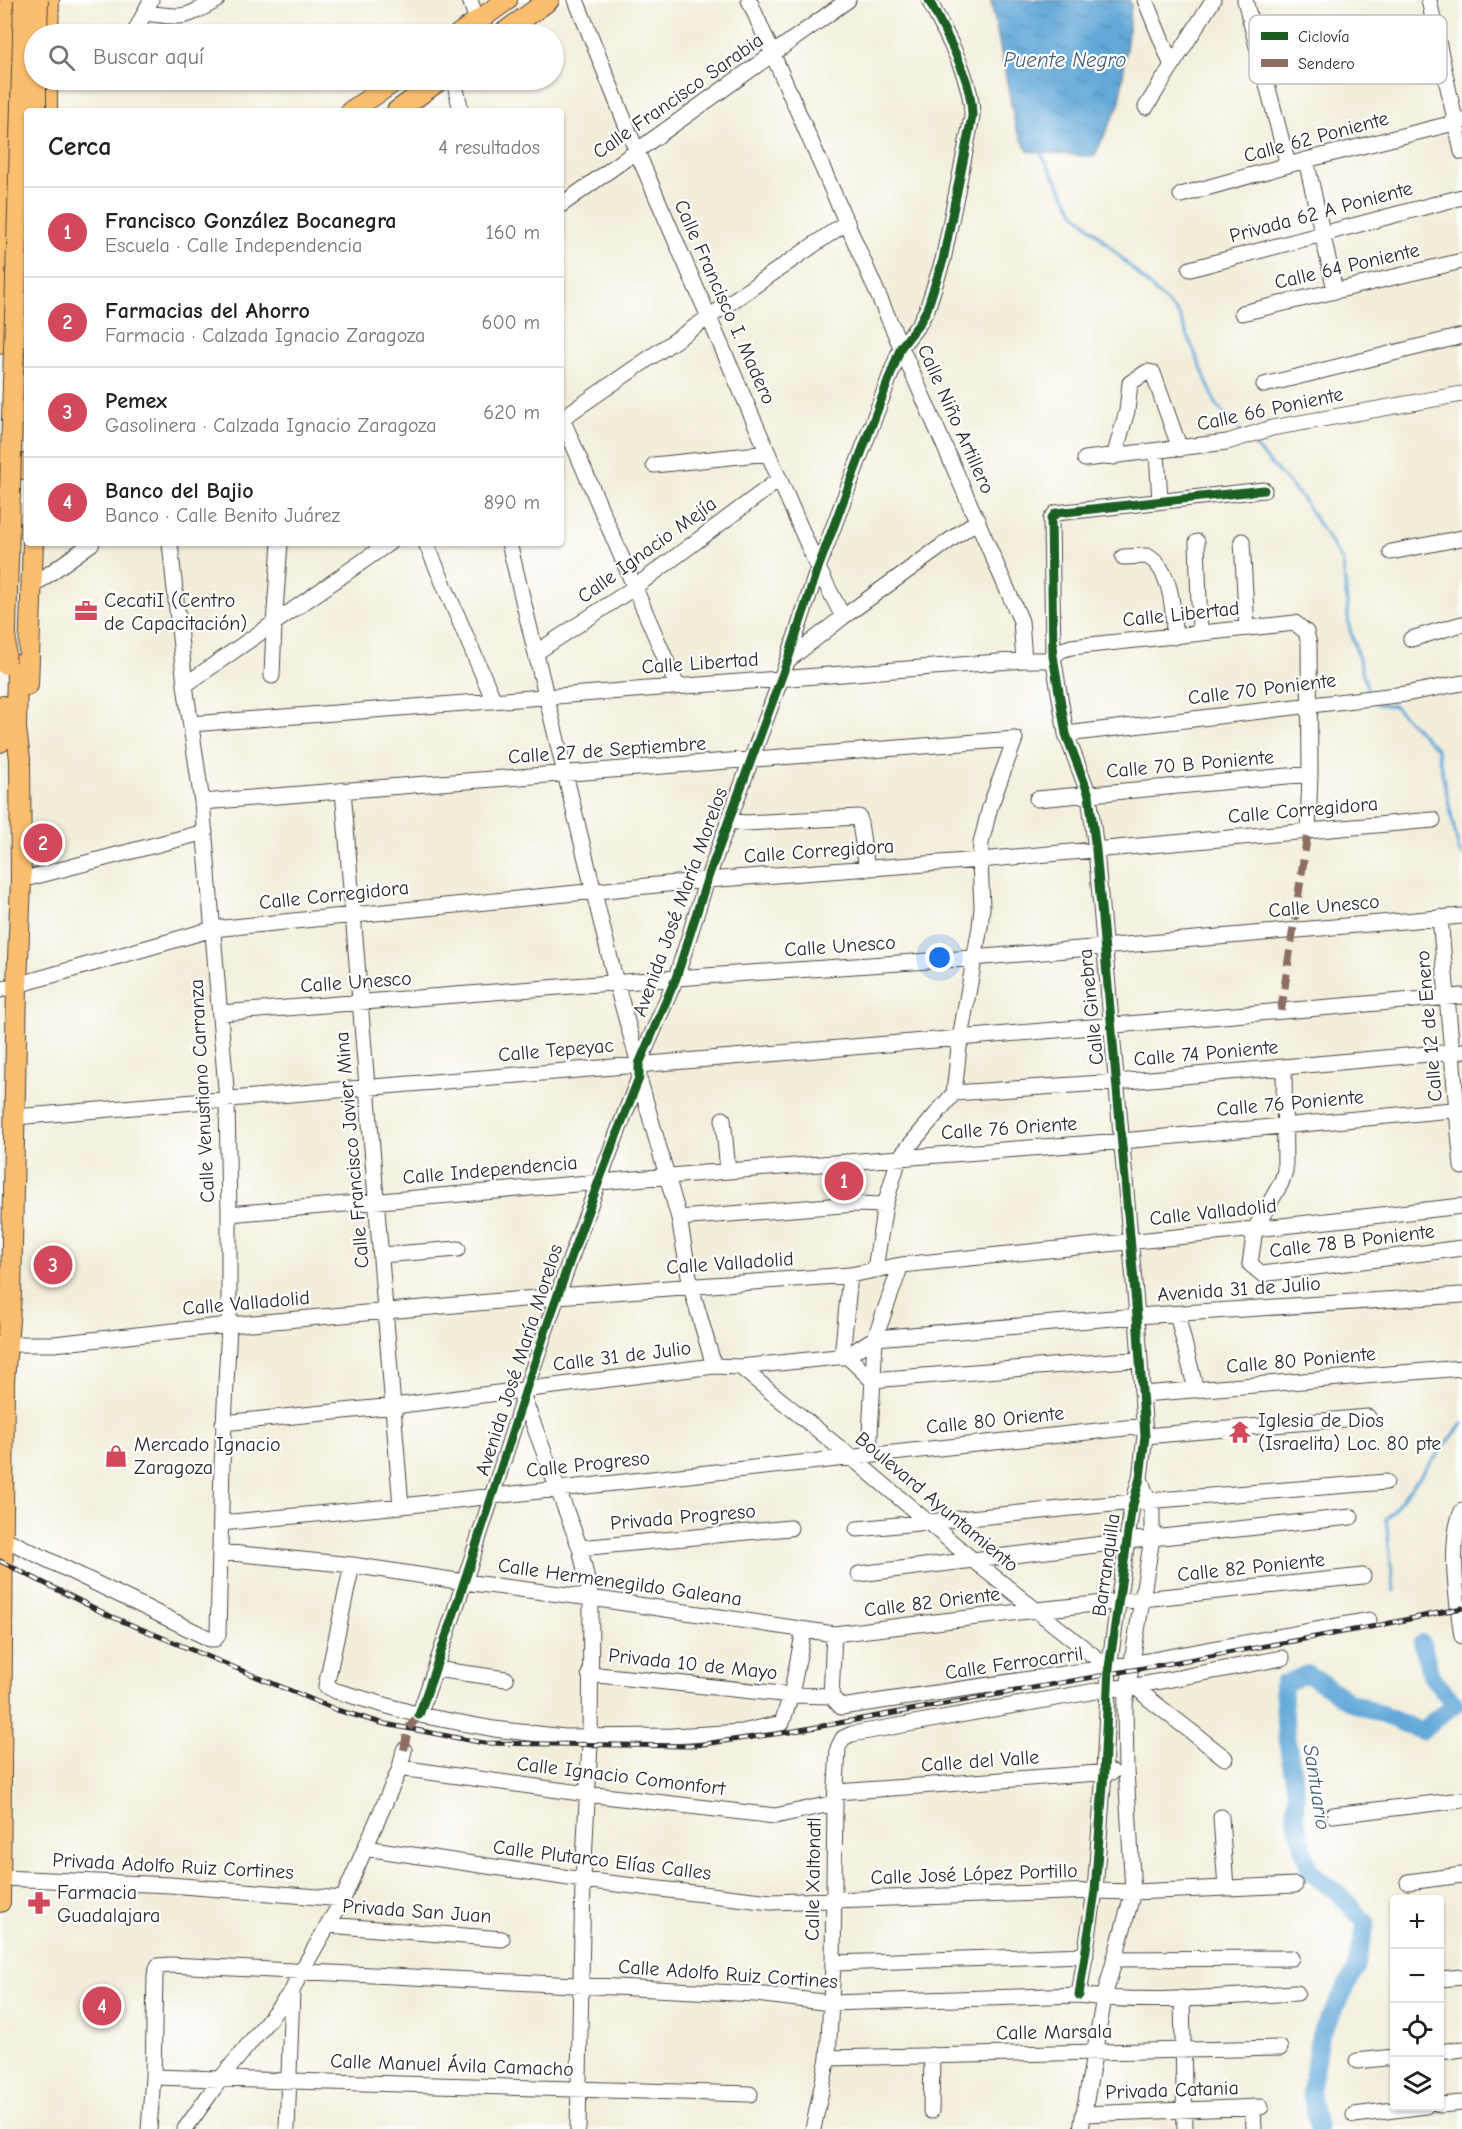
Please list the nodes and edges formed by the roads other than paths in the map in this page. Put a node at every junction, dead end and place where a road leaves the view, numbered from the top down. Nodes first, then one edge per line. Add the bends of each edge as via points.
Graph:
1 (24, 0) edge
2 (38, 0) edge
3 (49, 0) edge
4 (217, 0) edge
5 (470, 0) edge
6 (507, 0) edge
7 (549, 0) edge
8 (576, 0) edge
9 (749, 0) edge
10 (848, 0) edge
11 (929, 0) edge
12 (1144, 0) edge
13 (1213, 0) edge
14 (1245, 0) edge
15 (1429, 0) edge
16 (148, 6) edge
17 (7, 14) edge
18 (1249, 15) edge
19 (1433, 15) edge
20 (477, 21) junction
21 (29, 24) edge
22 (45, 24) edge
23 (48, 24) edge
24 (139, 24) edge
25 (473, 24) edge
26 (516, 24) edge
27 (773, 55) junction
28 (9, 61) junction
29 (1172, 66) junction
30 (24, 69) edge
31 (1447, 73) edge
32 (24, 75) edge
33 (1267, 84) edge
34 (4, 87) edge
35 (382, 90) edge
36 (394, 90) edge
37 (427, 90) edge
38 (456, 90) edge
39 (1146, 107) dead end
40 (355, 108) edge
41 (399, 108) edge
42 (403, 108) edge
43 (460, 108) edge
44 (1459, 122) edge
45 (3, 142) edge
46 (637, 152) junction
47 (1462, 152) edge
48 (1306, 160) junction
49 (1288, 165) junction
50 (1181, 195) dead end
51 (1462, 197) edge
52 (564, 203) edge
53 (847, 222) junction
54 (2, 233) junction
55 (1322, 233) junction
56 (24, 240) edge
57 (1462, 261) edge
58 (1190, 269) dead end
59 (1335, 290) junction
60 (24, 312) edge
61 (1242, 313) dead end
62 (709, 317) junction
63 (0, 326) edge
64 (1462, 336) edge
65 (0, 344) edge
66 (24, 345) edge
67 (901, 347) junction
68 (0, 357) edge
69 (1264, 385) dead end
70 (1462, 394) edge
71 (564, 416) edge
72 (24, 420) edge
73 (564, 425) edge
74 (1180, 449) junction
75 (1157, 452) junction
76 (768, 453) junction
77 (1114, 457) junction
78 (1085, 459) dead end
79 (654, 465) dead end
80 (24, 467) edge
81 (0, 470) edge
82 (780, 479) junction
83 (1264, 490) dead end
84 (1160, 501) junction
85 (978, 520) junction
86 (1462, 538) edge
87 (1242, 541) dead end
88 (1197, 542) dead end
89 (33, 546) edge
90 (88, 546) edge
91 (170, 546) edge
92 (280, 546) edge
93 (385, 546) edge
94 (427, 546) edge
95 (510, 546) edge
96 (1391, 552) dead end
97 (1123, 557) dead end
98 (818, 568) junction
99 (31, 586) junction
100 (635, 586) junction
101 (843, 617) junction
102 (274, 624) junction
103 (1281, 624) joint
104 (1462, 624) edge
105 (1247, 628) junction
106 (1200, 633) junction
107 (1174, 637) junction
108 (1411, 639) dead end
109 (537, 652) junction
110 (1053, 656) junction
111 (1024, 660) junction
112 (787, 662) junction
113 (11, 664) junction
114 (272, 676) dead end
115 (781, 678) junction
116 (1462, 683) edge
117 (185, 686) junction
118 (677, 686) junction
119 (548, 695) junction
120 (494, 701) junction
121 (1308, 704) junction
122 (191, 724) junction
123 (1066, 734) junction
124 (0, 742) edge
125 (20, 759) junction
126 (750, 762) junction
127 (566, 773) junction
128 (1310, 774) junction
129 (343, 790) junction
130 (1089, 795) junction
131 (1037, 799) dead end
132 (202, 802) junction
133 (1433, 820) dead end
134 (729, 821) junction
135 (1308, 830) junction
136 (205, 832) junction
137 (1096, 850) junction
138 (980, 860) junction
139 (867, 869) junction
140 (21, 880) junction
141 (707, 880) junction
142 (594, 890) junction
143 (354, 915) junction
144 (1462, 916) edge
145 (1440, 917) junction
146 (213, 929) junction
147 (1103, 946) junction
148 (973, 958) junction
149 (676, 978) junction
150 (616, 983) junction
151 (8, 988) edge
152 (1455, 997) edge
153 (361, 1003) junction
154 (221, 1013) junction
155 (1110, 1024) junction
156 (960, 1038) junction
157 (1457, 1051) edge
158 (1284, 1067) junction
159 (639, 1071) junction
160 (1117, 1082) junction
161 (368, 1086) junction
162 (954, 1093) junction
163 (227, 1100) junction
164 (1460, 1109) edge
165 (15, 1117) junction
166 (723, 1119) dead end
167 (1286, 1124) junction
168 (1122, 1141) junction
169 (898, 1158) junction
170 (1462, 1167) edge
171 (728, 1171) junction
172 (667, 1176) junction
173 (598, 1182) junction
174 (375, 1201) junction
175 (885, 1205) junction
176 (1462, 1206) edge
177 (229, 1214) junction
178 (679, 1218) junction
179 (1255, 1230) junction
180 (1130, 1242) junction
181 (1462, 1248) edge
182 (458, 1249) dead end
183 (381, 1255) junction
184 (902, 1265) junction
185 (874, 1269) junction
186 (850, 1275) junction
187 (691, 1287) junction
188 (557, 1296) junction
189 (1462, 1296) edge
190 (386, 1312) junction
191 (1177, 1314) junction
192 (1137, 1316) junction
193 (229, 1325) junction
194 (875, 1338) junction
195 (3, 1344) edge
196 (844, 1356) junction
197 (1140, 1359) junction
198 (714, 1366) junction
199 (740, 1367) junction
200 (1462, 1368) edge
201 (2, 1377) edge
202 (872, 1380) junction
203 (1196, 1390) junction
204 (525, 1394) junction
205 (1143, 1394) junction
206 (394, 1406) junction
207 (1368, 1418) dead end
208 (223, 1423) junction
209 (1145, 1431) junction
210 (869, 1455) junction
211 (851, 1457) junction
212 (1140, 1478) junction
213 (1386, 1482) dead end
214 (557, 1489) junction
215 (493, 1495) junction
216 (1133, 1502) junction
217 (1149, 1502) junction
218 (401, 1506) junction
219 (1462, 1511) edge
220 (1351, 1517) dead end
221 (221, 1523) junction
222 (927, 1523) junction
223 (789, 1528) dead end
224 (857, 1529) dead end
225 (3, 1538) junction
226 (1152, 1538) junction
227 (1128, 1542) junction
228 (580, 1548) junction
229 (221, 1552) junction
230 (974, 1561) junction
231 (352, 1565) junction
232 (859, 1575) dead end
233 (1363, 1576) dead end
234 (464, 1582) junction
235 (591, 1598) junction
236 (1143, 1599) junction
237 (1118, 1602) junction
238 (1037, 1610) junction
239 (1369, 1620) dead end
240 (804, 1630) junction
241 (834, 1634) junction
242 (1462, 1636) edge
243 (1282, 1658) dead end
244 (1131, 1664) junction
245 (1109, 1668) junction
246 (435, 1670) junction
247 (589, 1674) junction
248 (506, 1680) dead end
249 (1131, 1686) junction
250 (1107, 1689) junction
251 (791, 1695) junction
252 (836, 1701) junction
253 (419, 1715) junction
254 (590, 1736) junction
255 (404, 1750) dead end
256 (1225, 1758) dead end
257 (400, 1768) junction
258 (1126, 1770) junction
259 (1104, 1772) junction
260 (587, 1794) junction
261 (836, 1798) junction
262 (1462, 1800) edge
263 (1333, 1815) dead end
264 (1221, 1817) dead end
265 (364, 1848) junction
266 (1462, 1875) edge
267 (2, 1878) edge
268 (583, 1880) junction
269 (1408, 1882) dead end
270 (1295, 1885) dead end
271 (1226, 1888) junction
272 (1095, 1891) junction
273 (1133, 1892) junction
274 (343, 1899) junction
275 (835, 1901) junction
276 (0, 1902) edge
277 (328, 1925) junction
278 (502, 1939) dead end
279 (1086, 1955) junction
280 (1291, 1958) dead end
281 (1114, 1959) junction
282 (833, 1963) junction
283 (301, 1972) junction
284 (1462, 1977) edge
285 (1444, 1979) edge
286 (580, 1986) junction
287 (292, 1991) junction
288 (1297, 1994) dead end
289 (1079, 1995) junction
290 (1104, 1998) junction
291 (1182, 1998) junction
292 (831, 2003) junction
293 (1280, 2048) dead end
294 (1462, 2049) edge
295 (1184, 2050) junction
296 (1444, 2051) edge
297 (1094, 2054) junction
298 (932, 2055) junction
299 (828, 2058) junction
300 (1390, 2058) edge
301 (1357, 2061) dead end
302 (153, 2077) junction
303 (222, 2078) junction
304 (288, 2080) junction
305 (578, 2090) junction
306 (750, 2094) dead end
307 (1462, 2103) edge
308 (1444, 2105) edge
309 (1390, 2110) edge
310 (931, 2111) dead end
311 (1185, 2112) junction
312 (1353, 2115) dead end
313 (1082, 2122) edge
314 (149, 2129) edge
315 (185, 2129) edge
316 (286, 2129) edge
317 (578, 2129) edge
318 (813, 2129) edge
319 (1185, 2129) edge
320 (1254, 2129) edge

1 - 113 main road, bridge
2 - 22 main road, bridge
3 - 23 main road
4 - 16 street via 180,18
5 - 20 street
6 - 20 main road
7 - 26 main road
8 - 46 street, Calle Francisco I. Madero
9 - 27 street, Calle Niño Artillero
10 - 27 street, Calle Francisco Sarabia
11 - 67 street, Avenida José María Morelos via 967,83 972,117 943,261 927,309
12 - 29 street
13 - 29 street
14 - 18 street
15 - 19 street
16 - 24 street
17 - 21 street
17 - 28 main road
20 - 25 main road
27 - 46 street, Calle Francisco Sarabia
27 - 53 street, Calle Niño Artillero
28 - 30 main road
28 - 34 main road
29 - 39 street
31 - 44 street
32 - 34 main road via 17,75
33 - 49 street
34 - 45 main road
35 - 40 main road
36 - 41 street
37 - 42 main road
38 - 43 street
44 - 47 street
44 - 48 street, Calle 62 Poniente
45 - 54 main road
46 - 52 street, Calle Francisco Sarabia
46 - 62 street, Calle Francisco I. Madero
48 - 49 street, Calle 62 Poniente
48 - 55 street
49 - 50 street, Calle 62 Poniente
51 - 55 street, Privada 62 A Poniente
53 - 62 street
53 - 67 street, Calle Niño Artillero
54 - 56 main road via 15,242
54 - 63 main road
55 - 58 street, Privada 62 A Poniente
55 - 59 street
57 - 59 street, Calle 64 Poniente
59 - 61 street, Calle 64 Poniente
60 - 63 main road
62 - 71 street
62 - 76 street, Calle Francisco I. Madero
63 - 65 main road
64 - 69 street
66 - 68 main road
67 - 85 street, Calle Niño Artillero
67 - 98 street, Avenida José María Morelos
70 - 74 street, Calle 66 Poniente via 1272,428 1227,442
72 - 113 main road
73 - 100 street
74 - 75 street, Calle 66 Poniente
74 - 77 street via 1153,373 1147,372 1130,383
75 - 77 street, Calle 66 Poniente
75 - 84 street
76 - 79 street
76 - 82 street, Calle Francisco I. Madero
77 - 78 street, Calle 66 Poniente
80 - 81 main road via 12,461
82 - 98 street, Calle Francisco I. Madero
82 - 100 street, Calle Ignacio Mejía
83 - 84 street
84 - 110 street, Calle Ginebra via 1056,513 1051,519
85 - 101 street
85 - 111 street, Calle Niño Artillero via 1021,621
86 - 96 street
87 - 105 street
88 - 106 street
89 - 99 main road
90 - 99 street
91 - 117 street, Calle Venustiano Carranza
92 - 102 street
93 - 102 street
94 - 120 street
95 - 109 street
97 - 107 street via 1147,556 1157,563 1174,614
98 - 101 street, Calle Francisco I. Madero
98 - 112 street, Avenida José María Morelos
99 - 125 main road via 27,729
100 - 109 street, Calle Ignacio Mejía
100 - 118 street
101 - 112 street
102 - 114 street
102 - 117 street
103 - 105 street, Calle Libertad
103 - 121 street, Calle 70 Poniente via 1295,623 1306,632
104 - 108 street
105 - 106 street, Calle Libertad
106 - 107 street, Calle Libertad
107 - 110 street, Calle Libertad via 1071,648
109 - 119 street
110 - 111 street, Calle Libertad via 1042,661
110 - 123 street, Calle Ginebra
111 - 115 street, Calle Libertad
112 - 115 street, Avenida José María Morelos
113 - 124 main road
113 - 125 main road
115 - 118 street, Calle Libertad
115 - 126 street, Avenida José María Morelos
116 - 121 street, Calle 70 Poniente via 1405,694
117 - 122 street, Calle Venustiano Carranza
118 - 119 street, Calle Libertad
119 - 120 street, Calle Libertad
119 - 127 street
120 - 122 street, Calle Libertad
121 - 123 street, Calle 70 Poniente
121 - 128 street, Calle 70 Poniente
122 - 132 street, Calle Venustiano Carranza
123 - 130 street, Calle Ginebra
125 - 140 main road
126 - 127 street, Calle 27 de Septiembre
126 - 134 street, Avenida José María Morelos
126 - 138 street, Calle 27 de Septiembre via 1016,740 990,807
127 - 129 street, Calle 27 de Septiembre
127 - 142 street
128 - 130 street, Calle 70 B Poniente
128 - 135 street, Calle 70 Poniente
129 - 132 street, Calle 27 de Septiembre
129 - 143 street, Calle Francisco Javier Mina
130 - 131 street, Calle 70 B Poniente
130 - 137 street, Calle Ginebra
132 - 136 street, Calle Venustiano Carranza
133 - 135 street, Calle Corregidora
134 - 139 street via 859,817
134 - 141 street, Avenida José María Morelos
135 - 137 street, Calle Corregidora
136 - 140 street
136 - 146 street, Calle Venustiano Carranza
137 - 138 street, Calle Corregidora
137 - 147 street, Calle Ginebra
138 - 139 street, Calle Corregidora
138 - 148 street via 982,908
139 - 141 street, Calle Corregidora
140 - 151 main road
141 - 142 street, Calle Corregidora
141 - 149 street, Avenida José María Morelos
142 - 143 street, Calle Corregidora
142 - 150 street
143 - 146 street, Calle Corregidora
143 - 153 street, Calle Francisco Javier Mina
144 - 145 street, Calle Unesco
145 - 147 street, Calle Unesco
145 - 152 street, Calle 12 de Enero
146 - 151 street, Calle Corregidora
146 - 154 street, Calle Venustiano Carranza
147 - 148 street, Calle Unesco
147 - 155 street, Calle Ginebra
148 - 149 street, Calle Unesco
148 - 156 street
149 - 150 street, Calle Unesco
149 - 159 street, Avenida José María Morelos
150 - 153 street, Calle Unesco
150 - 159 street
151 - 165 main road
152 - 155 street, Calle 74 Poniente
152 - 157 street, Calle 12 de Enero
153 - 154 street, Calle Unesco
153 - 161 street, Calle Francisco Javier Mina
154 - 163 street, Calle Venustiano Carranza
155 - 156 street, Calle 74 Poniente
155 - 160 street, Calle Ginebra
156 - 159 street, Calle Tepeyac
156 - 162 street
157 - 158 street, Calle 74 Poniente
157 - 164 street, Calle 12 de Enero
158 - 160 street, Calle 74 Poniente
158 - 167 street
159 - 161 street, Calle Tepeyac
159 - 172 street
159 - 173 street, Avenida José María Morelos
160 - 162 street, Calle 74 Poniente
160 - 168 street, Calle Ginebra
161 - 163 street, Calle Tepeyac
161 - 174 street, Calle Francisco Javier Mina
162 - 169 street
163 - 165 street, Calle Tepeyac
163 - 177 street, Calle Venustiano Carranza
164 - 167 street, Calle 76 Poniente
164 - 170 street, Calle 12 de Enero
165 - 195 main road via 11,1295
166 - 171 street
167 - 168 street, Calle 76 Poniente
167 - 179 street via 1283,1177
168 - 169 street, Calle 76 Oriente
168 - 180 street, Calle Ginebra
169 - 171 street, Calle Independencia
169 - 175 street
171 - 172 street, Calle Independencia
172 - 173 street, Calle Independencia
172 - 178 street
173 - 174 street, Calle Independencia
173 - 188 street, Avenida José María Morelos
174 - 177 street, Calle Independencia
174 - 183 street, Calle Francisco Javier Mina
175 - 178 street
175 - 185 street
176 - 179 street, Calle Valladolid
177 - 193 street, Calle Venustiano Carranza
178 - 187 street
179 - 180 street, Calle Valladolid
179 - 181 street, Calle 78 B Poniente via 1250,1264 1262,1274
180 - 184 street, Calle Valladolid
180 - 192 street, Calle Ginebra
182 - 183 street
183 - 190 street, Calle Francisco Javier Mina
184 - 185 street, Calle Valladolid
184 - 194 street
185 - 186 street, Calle Valladolid
186 - 187 street, Calle Valladolid
186 - 196 street
187 - 188 street, Calle Valladolid
187 - 198 street
188 - 190 street, Calle Valladolid
188 - 204 street, Avenida José María Morelos
189 - 191 street, Avenida 31 de Julio
190 - 193 street, Calle Valladolid
190 - 206 street, Calle Francisco Javier Mina
191 - 192 street, Avenida 31 de Julio
191 - 203 street
192 - 194 street, Avenida 31 de Julio
192 - 197 street, Calle Ginebra
193 - 195 street, Calle Valladolid via 54,1344
193 - 208 street, Calle Venustiano Carranza
194 - 196 street, Calle 31 de Julio
194 - 202 street
195 - 201 main road
196 - 199 street, Calle 31 de Julio
196 - 202 street
197 - 202 street
197 - 205 street, Calle Ginebra
198 - 199 street, Calle 31 de Julio
198 - 204 street, Calle 31 de Julio
199 - 211 street, Boulevard Ayuntamiento
200 - 203 street, Calle 80 Poniente
201 - 225 main road
202 - 210 street
203 - 205 street, Calle 80 Poniente
204 - 206 street, Calle 31 de Julio
204 - 214 street
204 - 215 street, Avenida José María Morelos
205 - 209 street, Calle Ginebra
206 - 208 street, Calle 31 de Julio
206 - 218 street, Calle Francisco Javier Mina
207 - 209 street, Calle 80 Oriente
208 - 221 street, Calle Venustiano Carranza
209 - 210 street, Calle 80 Oriente
209 - 212 street, Calle Ginebra
210 - 211 street, Calle 80 Oriente
211 - 214 street, Calle Progreso
211 - 222 street, Boulevard Ayuntamiento
212 - 216 street, Calle Ginebra
212 - 217 street, Calle Ginebra
213 - 217 street
214 - 215 street, Calle Progreso
214 - 228 street
215 - 218 street, Calle Progreso
215 - 234 street, Avenida José María Morelos
216 - 217 street
216 - 222 street
216 - 227 street, Barranquilla
217 - 226 street, Calle Ginebra
218 - 221 street, Calle Progreso
219 - 242 street via 1457,1522 1456,1558
220 - 226 street
221 - 229 street, Calle Venustiano Carranza
222 - 224 street
222 - 230 street, Boulevard Ayuntamiento
223 - 228 street, Privada Progreso
225 - 229 street, Calle Venustiano Carranza via 210,1639 218,1635
225 - 267 main road
226 - 227 street
226 - 236 street, Calle Ginebra
227 - 230 street
227 - 237 street, Barranquilla
228 - 235 street
229 - 231 street, Calle Hermenegildo Galeana
230 - 232 street
230 - 238 street, Boulevard Ayuntamiento
231 - 234 street, Calle Hermenegildo Galeana
231 - 253 street via 326,1686
233 - 236 street, Calle 82 Poniente
234 - 235 street, Calle Hermenegildo Galeana
234 - 246 street, Avenida José María Morelos
235 - 240 street, Calle Hermenegildo Galeana
235 - 247 street
236 - 237 street, Calle 82 Oriente
236 - 244 street, Calle Ginebra
237 - 238 street, Calle 82 Oriente
237 - 245 street, Barranquilla
238 - 241 street, Calle 82 Oriente
238 - 245 street, Boulevard Ayuntamiento
239 - 244 street, Calle Ferrocarril
240 - 241 street, Calle Hermenegildo Galeana
240 - 251 street
241 - 252 street
243 - 249 street
244 - 245 street, Calle Ferrocarril
244 - 249 street, Calle Ginebra
245 - 250 street, Barranquilla
245 - 252 street, Calle Ferrocarril
246 - 248 street
246 - 253 street, Avenida José María Morelos
247 - 251 street, Privada 10 de Mayo
247 - 254 street
249 - 250 street
249 - 256 street
249 - 258 street, Calle Ginebra via 1125,1705
250 - 259 street, Barranquilla
250 - 261 street, Calle Xaltonatl via 852,1734 843,1738 838,1748
251 - 252 street, Calle Ferrocarril
251 - 254 street via 782,1723 730,1733
253 - 254 street via 494,1729
254 - 260 street
255 - 257 street
257 - 260 street, Calle Ignacio Comonfort
257 - 265 street
258 - 259 street, Calle del Valle
258 - 273 street, Calle Ginebra
259 - 261 street, Calle del Valle
259 - 272 street, Barranquilla
260 - 261 street, Calle Ignacio Comonfort via 775,1816
260 - 268 street
261 - 275 street, Calle Xaltonatl
262 - 263 street
264 - 271 street
265 - 268 street, Calle Plutarco Elías Calles
265 - 274 street
266 - 269 street
267 - 274 street, Privada Adolfo Ruiz Cortines via 181,1885
267 - 276 main road
268 - 275 street, Calle Plutarco Elías Calles via 771,1902
268 - 286 street
270 - 271 street, Calle José López Portillo
271 - 273 street, Calle José López Portillo
272 - 273 street, Calle José López Portillo
272 - 275 street, Calle José López Portillo
272 - 279 street, Barranquilla
273 - 281 street, Calle Ginebra
274 - 277 street
275 - 282 street, Calle Xaltonatl
277 - 278 street, Privada San Juan
277 - 283 street
279 - 282 street
279 - 289 street, Barranquilla
280 - 281 street
281 - 290 street, Calle Ginebra
282 - 292 street, Calle Xaltonatl
283 - 286 street, Calle Adolfo Ruiz Cortines
283 - 287 street
283 - 302 street, Calle Adolfo Ruiz Cortines via 158,1966
284 - 285 street
286 - 292 street, Calle Adolfo Ruiz Cortines via 756,1994
286 - 305 street
287 - 303 street
287 - 304 street
288 - 291 street, Calle Adolfo Ruiz Cortines
289 - 290 street, Calle Adolfo Ruiz Cortines
289 - 292 street, Calle Adolfo Ruiz Cortines
290 - 291 street, Calle Adolfo Ruiz Cortines
290 - 297 street, Calle Ginebra
291 - 295 street
292 - 299 street, Calle Xaltonatl
293 - 295 street, Calle Marsala
294 - 296 street
295 - 297 street, Calle Marsala
295 - 311 street
297 - 298 street, Calle Marsala
297 - 313 street, Calle Ginebra
298 - 299 street, Calle Marsala
298 - 310 street
299 - 318 street, Calle Xaltonatl
300 - 301 street
302 - 303 street, Calle Manuel Ávila Camacho
302 - 314 street
303 - 304 street, Calle Manuel Ávila Camacho
303 - 315 street
304 - 305 street, Calle Manuel Ávila Camacho
304 - 316 street
305 - 306 street, Calle Manuel Ávila Camacho
305 - 317 street
307 - 308 street
309 - 312 street
311 - 313 street, Privada Catania
311 - 319 street
311 - 320 street, Privada Catania via 1257,2107

